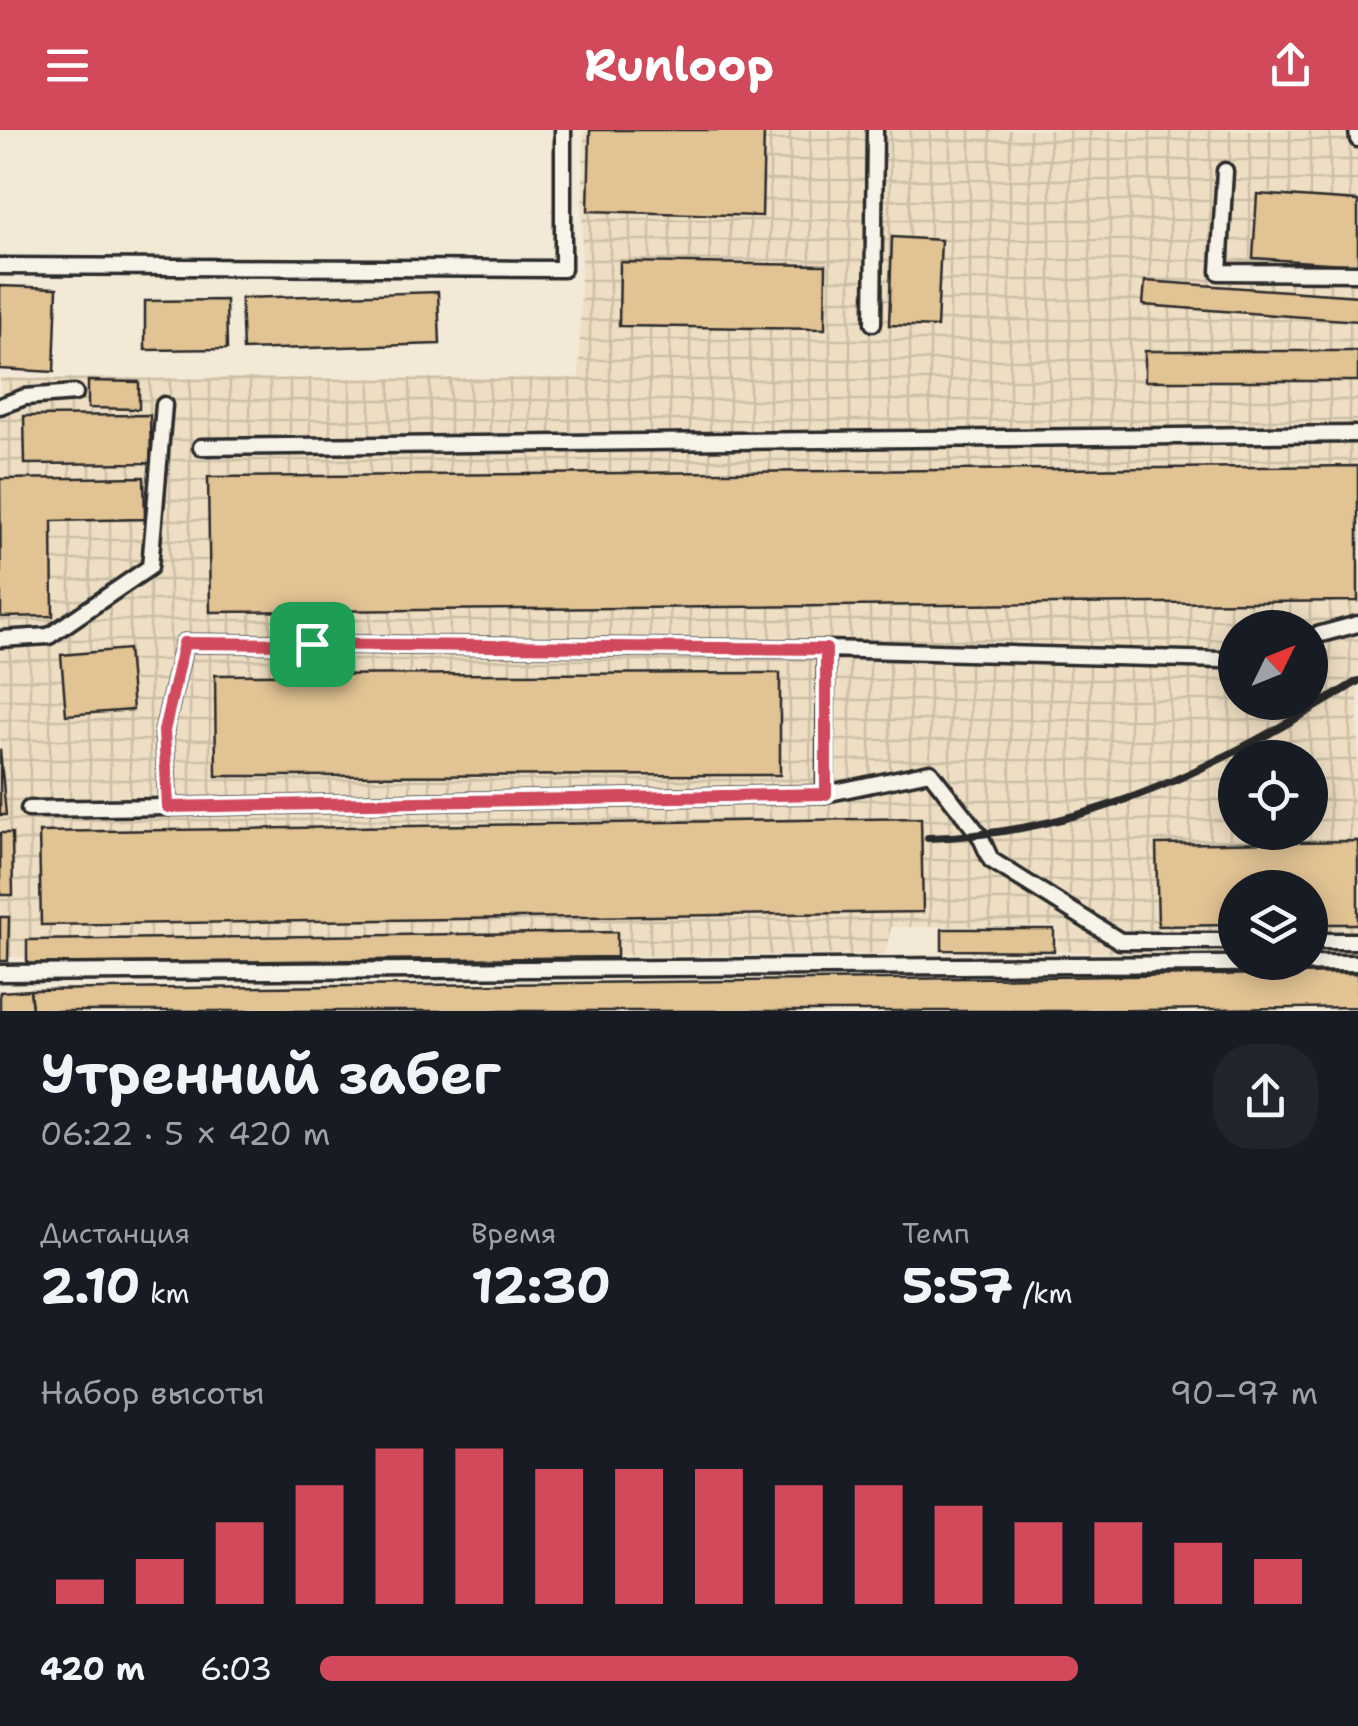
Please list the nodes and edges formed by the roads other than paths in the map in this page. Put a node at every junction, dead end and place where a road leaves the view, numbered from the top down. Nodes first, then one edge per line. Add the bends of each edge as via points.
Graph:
1 (563, 130) edge
2 (875, 130) edge
3 (1357, 130) edge
4 (1358, 139) edge
5 (1225, 170) dead end
6 (0, 266) edge
7 (1358, 273) edge
8 (873, 323) dead end
9 (75, 392) dead end
10 (164, 405) dead end
11 (0, 406) edge
12 (1358, 434) edge
13 (202, 447) dead end
14 (1358, 624) edge
15 (1328, 632) edge
16 (0, 639) edge
17 (826, 649) junction
18 (1218, 657) edge
19 (826, 794) junction
20 (168, 807) junction
21 (29, 809) dead end
22 (1218, 941) edge
23 (1328, 941) edge
24 (1358, 941) edge
25 (1358, 962) edge
26 (0, 973) edge

1 - 6 lane via 564,270
2 - 8 lane
3 - 4 lane
5 - 7 lane via 1220,272
9 - 11 lane
10 - 16 lane via 150,568 49,636
12 - 13 lane
14 - 15 lane
17 - 18 lane
17 - 19 lane
17 - 20 lane via 184,643 164,731
19 - 20 lane
19 - 22 lane via 930,772 991,860 1120,941
20 - 21 lane
23 - 24 lane
25 - 26 lane

